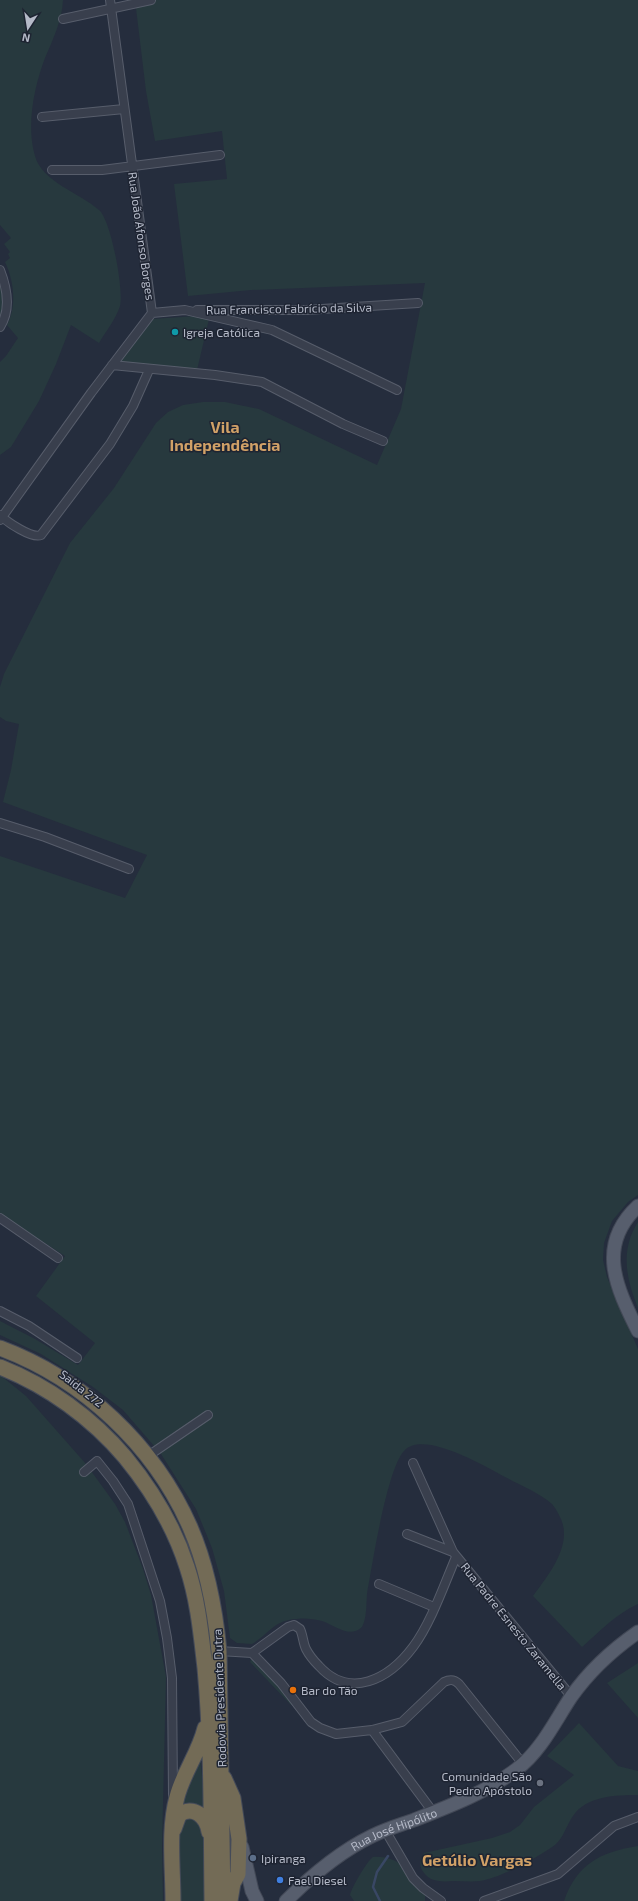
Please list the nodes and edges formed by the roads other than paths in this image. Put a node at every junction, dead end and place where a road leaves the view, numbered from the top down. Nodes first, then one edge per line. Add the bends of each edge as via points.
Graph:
1 (151, 0) edge
2 (111, 4) edge
3 (63, 19) dead end
4 (124, 109) junction
5 (42, 117) dead end
6 (220, 155) dead end
7 (133, 167) junction
8 (52, 170) dead end
9 (0, 270) edge
10 (418, 303) dead end
11 (185, 310) junction
12 (152, 313) junction
13 (0, 327) edge
14 (112, 366) junction
15 (149, 370) junction
16 (397, 390) dead end
17 (383, 441) dead end
18 (1, 517) edge
19 (0, 823) edge
20 (129, 869) dead end
21 (638, 1206) edge
22 (0, 1218) edge
23 (58, 1258) dead end
24 (0, 1311) edge
25 (638, 1331) edge
26 (0, 1340) edge
27 (0, 1348) edge
28 (77, 1358) dead end
29 (0, 1367) edge
30 (208, 1414) dead end
31 (151, 1454) junction
32 (413, 1463) dead end
33 (84, 1472) dead end
34 (407, 1534) dead end
35 (455, 1554) junction
36 (379, 1584) dead end
37 (434, 1607) junction
38 (638, 1632) edge
39 (219, 1643) junction
40 (252, 1653) junction
41 (207, 1691) junction
42 (572, 1696) junction
43 (372, 1730) junction
44 (524, 1764) junction
45 (222, 1774) junction
46 (433, 1812) junction
47 (173, 1816) junction
48 (638, 1817) edge
49 (385, 1830) junction
50 (239, 1839) junction
51 (172, 1840) junction
52 (212, 1859) junction
53 (238, 1874) junction
54 (173, 1901) edge
55 (212, 1901) edge
56 (223, 1901) edge
57 (230, 1901) edge
58 (246, 1901) edge
59 (257, 1901) edge
60 (286, 1901) edge
61 (441, 1901) edge
62 (484, 1901) edge

1 - 2 street
2 - 3 street
2 - 4 street, Rua João Afonso Borges
4 - 5 street
4 - 7 street, Rua João Afonso Borges
6 - 7 street
7 - 8 street via 87,171
7 - 12 street, Rua João Afonso Borges
9 - 13 street via 7,301
10 - 11 street, Rua Francisco Fabrício da Silva via 313,310
11 - 12 street
11 - 16 street via 272,330
12 - 14 street, Rua João Afonso Borges
14 - 15 street
14 - 18 street, Rua João Afonso Borges
15 - 17 street via 262,382 343,424
15 - 18 street via 133,406 110,444 41,535 33,536
19 - 20 street
21 - 25 main road via 623,1223 612,1256 615,1277
22 - 23 street
24 - 28 street via 29,1326
26 - 31 highway, Saída 272 via 38,1357 67,1375 122,1422
27 - 39 highway, Rodovia Presidente Dutra via 55,1374 90,1399 149,1456 192,1532 210,1591
29 - 41 highway, Rodovia Presidente Dutra via 46,1390 101,1431 159,1503 177,1540 192,1584 200,1622
30 - 31 street
31 - 39 highway, Saída 272 via 178,1495 199,1537 218,1599 221,1618
32 - 35 street, Rua Padre Esnesto Zaramella
33 - 47 street via 98,1461 128,1504 160,1601 172,1678
34 - 35 street
35 - 37 street
35 - 42 street, Rua Padre Esnesto Zaramella
36 - 37 street
37 - 40 street via 414,1646 401,1662 376,1679 355,1684 328,1676 306,1650 299,1628 292,1626
38 - 42 main road, Rua José Hipólito via 617,1646 596,1666
39 - 40 street
39 - 45 highway, Rodovia Presidente Dutra
40 - 43 street via 281,1683 311,1722 320,1728 343,1734
41 - 47 highway via 203,1737 179,1790
41 - 52 highway, Rodovia Presidente Dutra
42 - 44 main road, Rua José Hipólito
43 - 44 street via 402,1722 449,1680 454,1680
43 - 46 street
44 - 46 main road, Rua José Hipólito via 480,1792
45 - 50 highway via 233,1798
45 - 56 highway, Rodovia Presidente Dutra
46 - 49 main road, Rua José Hipólito
47 - 51 highway
48 - 62 street via 614,1826 558,1874
49 - 60 main road, Rua José Hipólito via 329,1862
49 - 61 street via 413,1878
50 - 53 highway
50 - 59 main road via 252,1891
51 - 52 highway via 179,1815 194,1811 207,1822
51 - 54 highway
52 - 55 highway, Rodovia Presidente Dutra
53 - 57 highway via 233,1883
53 - 58 main road via 243,1882

